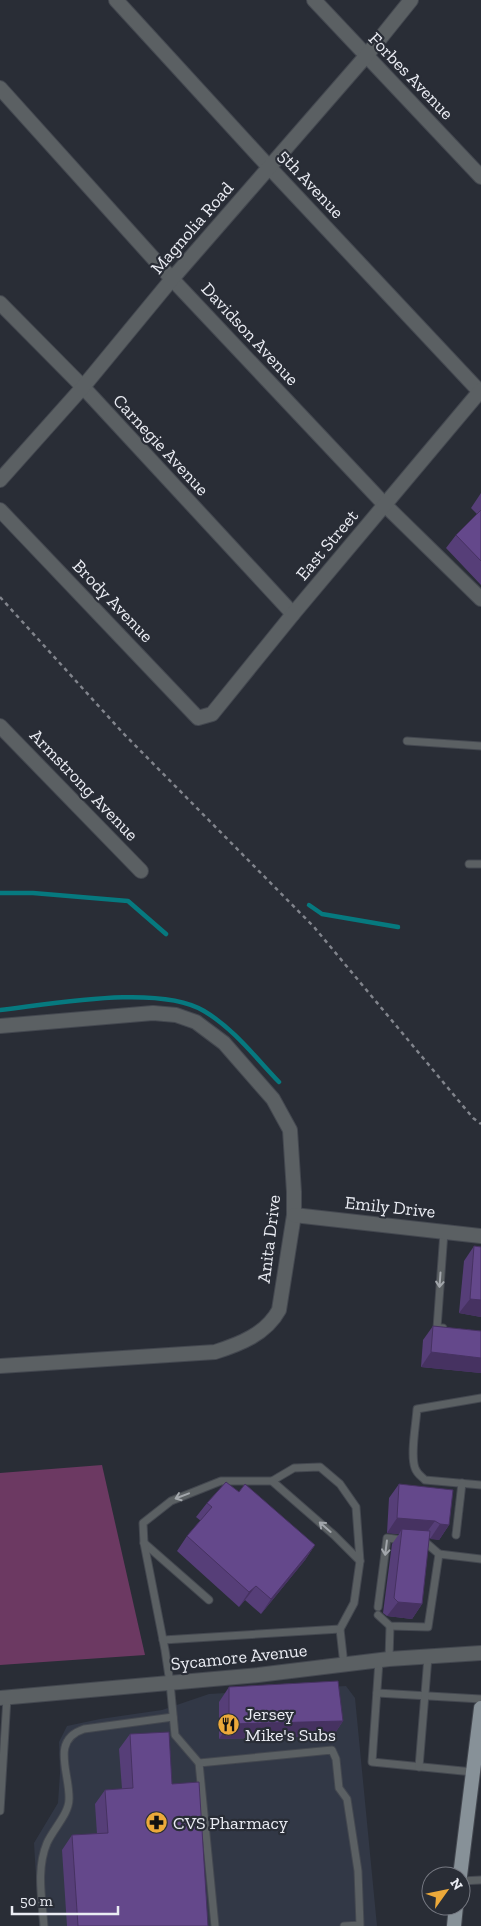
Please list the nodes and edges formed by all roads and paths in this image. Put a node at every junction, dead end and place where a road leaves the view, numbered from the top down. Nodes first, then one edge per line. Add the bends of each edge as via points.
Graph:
1 (116, 0) edge
2 (314, 0) edge
3 (411, 0) edge
4 (366, 56) junction
5 (0, 88) edge
6 (269, 168) junction
7 (481, 177) edge
8 (172, 279) junction
9 (0, 303) edge
10 (83, 387) junction
11 (480, 391) edge
12 (0, 480) edge
13 (385, 506) junction
14 (0, 510) edge
15 (0, 597) edge
16 (481, 599) edge
17 (293, 614) junction
18 (198, 718) joint
19 (0, 726) edge
20 (407, 741) dead end
21 (481, 746) edge
22 (469, 864) dead end
23 (481, 864) edge
24 (141, 871) dead end
25 (0, 1026) edge
26 (481, 1124) edge
27 (294, 1215) junction
28 (444, 1232) junction
29 (481, 1236) edge
30 (454, 1329) edge
31 (0, 1366) edge
32 (481, 1398) edge
33 (272, 1481) junction
34 (462, 1483) junction
35 (481, 1484) edge
36 (456, 1535) dead end
37 (144, 1543) junction
38 (439, 1554) junction
39 (481, 1559) edge
40 (360, 1561) junction
41 (209, 1600) dead end
42 (378, 1607) dead end
43 (378, 1615) dead end
44 (390, 1626) junction
45 (340, 1629) junction
46 (163, 1640) junction
47 (481, 1653) edge
48 (428, 1657) junction
49 (384, 1660) junction
50 (344, 1665) junction
51 (170, 1683) junction
52 (377, 1693) junction
53 (425, 1696) junction
54 (4, 1698) edge
55 (481, 1699) edge
56 (481, 1708) edge
57 (173, 1717) junction
58 (199, 1763) junction
59 (419, 1766) junction
60 (473, 1772) junction
61 (0, 1812) edge
62 (461, 1866) edge
63 (44, 1926) edge
64 (215, 1926) edge
65 (344, 1926) edge

1 - 6 street, 5th Avenue
2 - 4 street, Forbes Avenue
3 - 4 street, Magnolia Road
4 - 6 street, Magnolia Road
4 - 7 street, Forbes Avenue
5 - 8 street, Davidson Avenue
6 - 8 street, Magnolia Road
6 - 11 street, 5th Avenue
8 - 10 street, Magnolia Road
8 - 13 street, Davidson Avenue
9 - 10 street, Carnegie Avenue
10 - 12 street, Magnolia Road
10 - 17 street, Carnegie Avenue
11 - 13 street, East Street
13 - 16 street, Davidson Avenue
13 - 17 street, East Street
14 - 18 street, Brody Avenue
15 - 26 path via 123,733 314,926
17 - 18 street, East Street via 212,714
19 - 24 street, Armstrong Avenue
20 - 21 lane
22 - 23 lane
25 - 27 street, Anita Drive via 153,1013 176,1015 196,1022 224,1043 273,1099 290,1130
27 - 28 street, Emily Drive
27 - 31 street, Anita Drive via 279,1310 272,1323 234,1346 215,1352
28 - 29 street, Emily Drive
28 -> 30 lane via 437,1328
32 - 34 lane via 417,1409 413,1454 418,1474 425,1480
33 -> 37 lane via 221,1481 171,1500 143,1523
40 -> 33 lane
33 - 40 lane via 294,1468 320,1467 340,1484 356,1507
34 - 35 lane
34 - 36 lane
37 - 41 lane
37 - 46 lane
38 - 39 lane
38 -> 42 lane via 424,1542 387,1538
38 - 44 lane via 428,1626
40 - 45 lane via 354,1603
43 - 44 lane
44 - 49 lane
45 - 46 lane
45 - 50 lane
46 - 51 lane
47 - 48 street, Sycamore Avenue
48 - 49 street, Sycamore Avenue
48 - 53 lane
49 - 50 street, Sycamore Avenue
49 - 52 lane
50 - 51 street, Sycamore Avenue
51 - 54 street, Sycamore Avenue
51 - 57 lane
52 - 53 lane
52 - 59 lane via 372,1762
53 - 55 lane
53 - 59 lane
54 - 61 lane
56 - 60 main road
57 - 58 lane via 175,1735
57 - 63 lane via 84,1729 74,1732 68,1739 64,1760 69,1800 41,1862
58 - 64 lane
58 - 65 lane via 332,1750 336,1759 338,1788 347,1799 358,1871 360,1925
59 - 60 lane
60 - 62 main road

